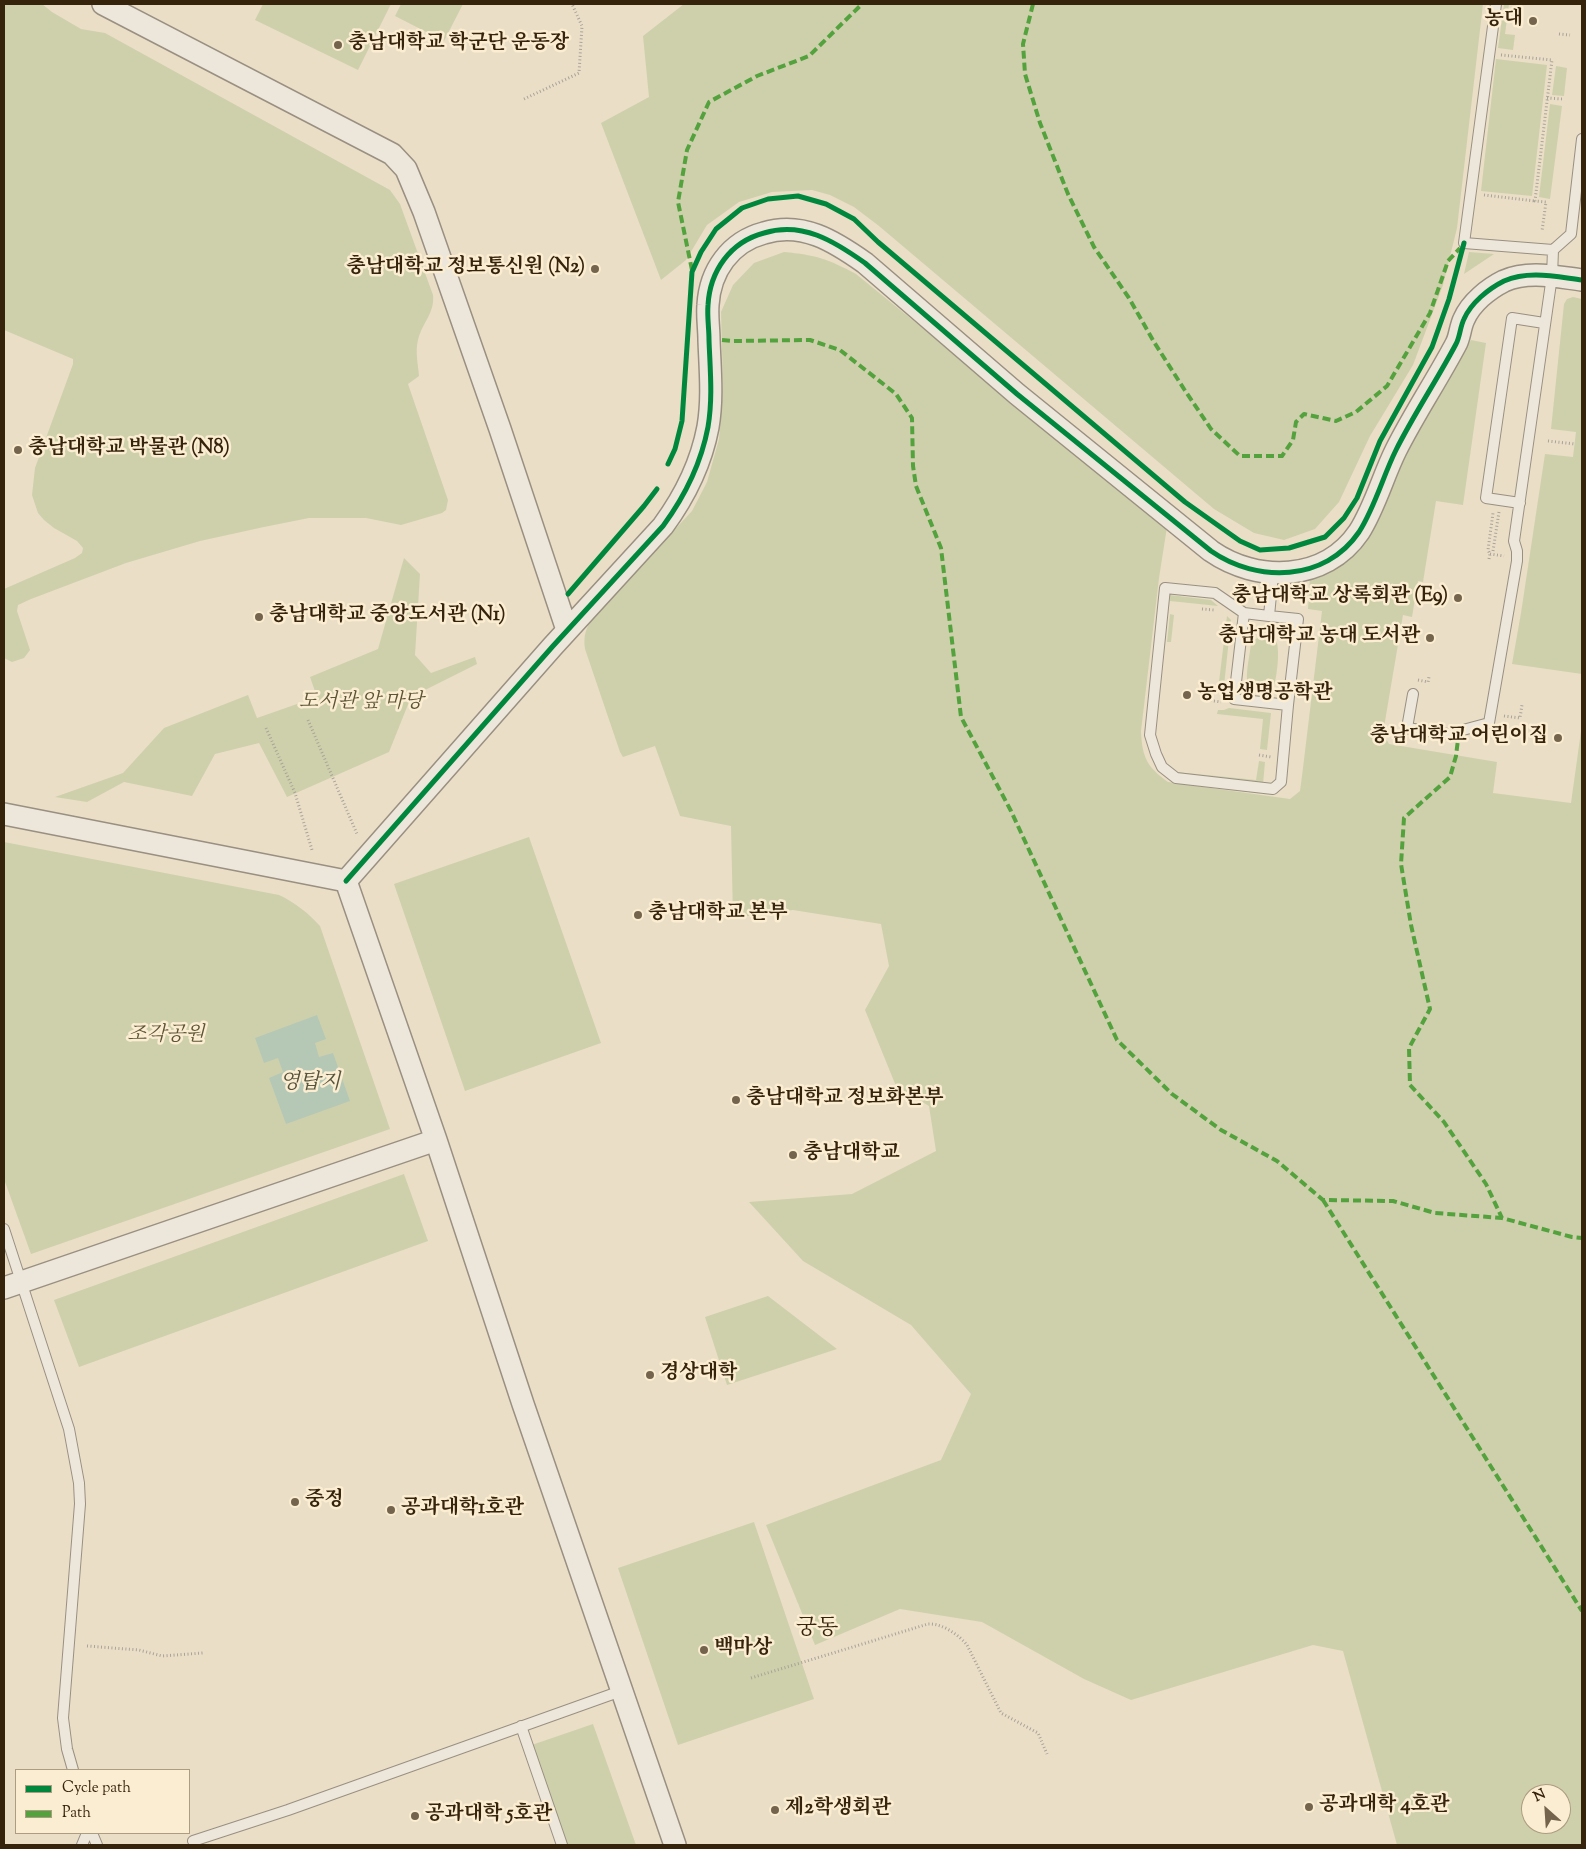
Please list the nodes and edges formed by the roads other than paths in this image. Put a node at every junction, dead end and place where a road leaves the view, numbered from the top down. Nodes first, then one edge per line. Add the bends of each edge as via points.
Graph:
1 (103, 4) edge
2 (1496, 4) edge
3 (1582, 139) edge
4 (1553, 250) junction
5 (1552, 276) junction
6 (1582, 280) edge
7 (1544, 323) junction
8 (1520, 503) junction
9 (1273, 574) junction
10 (1244, 613) junction
11 (1269, 616) junction
12 (567, 630) junction
13 (1413, 694) dead end
14 (1288, 705) junction
15 (4, 814) edge
16 (346, 881) junction
17 (436, 1140) junction
18 (4, 1230) edge
19 (13, 1285) edge
20 (621, 1691) junction
21 (521, 1726) junction
22 (73, 1769) edge
23 (193, 1841) dead end
24 (562, 1845) edge
25 (675, 1845) edge

1 - 12 street via 392,154 406,169 500,429
2 - 4 lane via 1464,243
3 - 4 lane via 1570,234
4 - 5 lane
5 - 6 street
5 - 7 lane
5 - 9 street via 1528,274 1504,281 1481,296 1463,321 1457,342 1397,449 1358,533 1324,562 1300,572
7 - 8 lane
7 - 8 lane via 1512,318 1486,498
8 - 13 lane via 1514,541 1518,560 1489,723 1448,734 1407,728
9 - 11 lane
9 - 12 street via 1234,564 1211,551 1017,394 865,263 836,243 810,232 772,230 744,241 732,250 715,272 708,306 710,405 705,440 695,472 663,526
10 - 11 lane
10 - 14 lane via 1234,699
10 - 14 lane via 1216,593 1165,588 1150,735 1162,767 1176,778 1272,789 1281,782
11 - 14 lane via 1298,619
12 - 16 street
15 - 16 street
16 - 17 street
17 - 19 street
17 - 20 street
18 - 19 lane
19 - 22 lane via 69,1429 79,1483 63,1718 66,1748
20 - 21 lane
20 - 25 street
21 - 23 lane
21 - 24 lane

